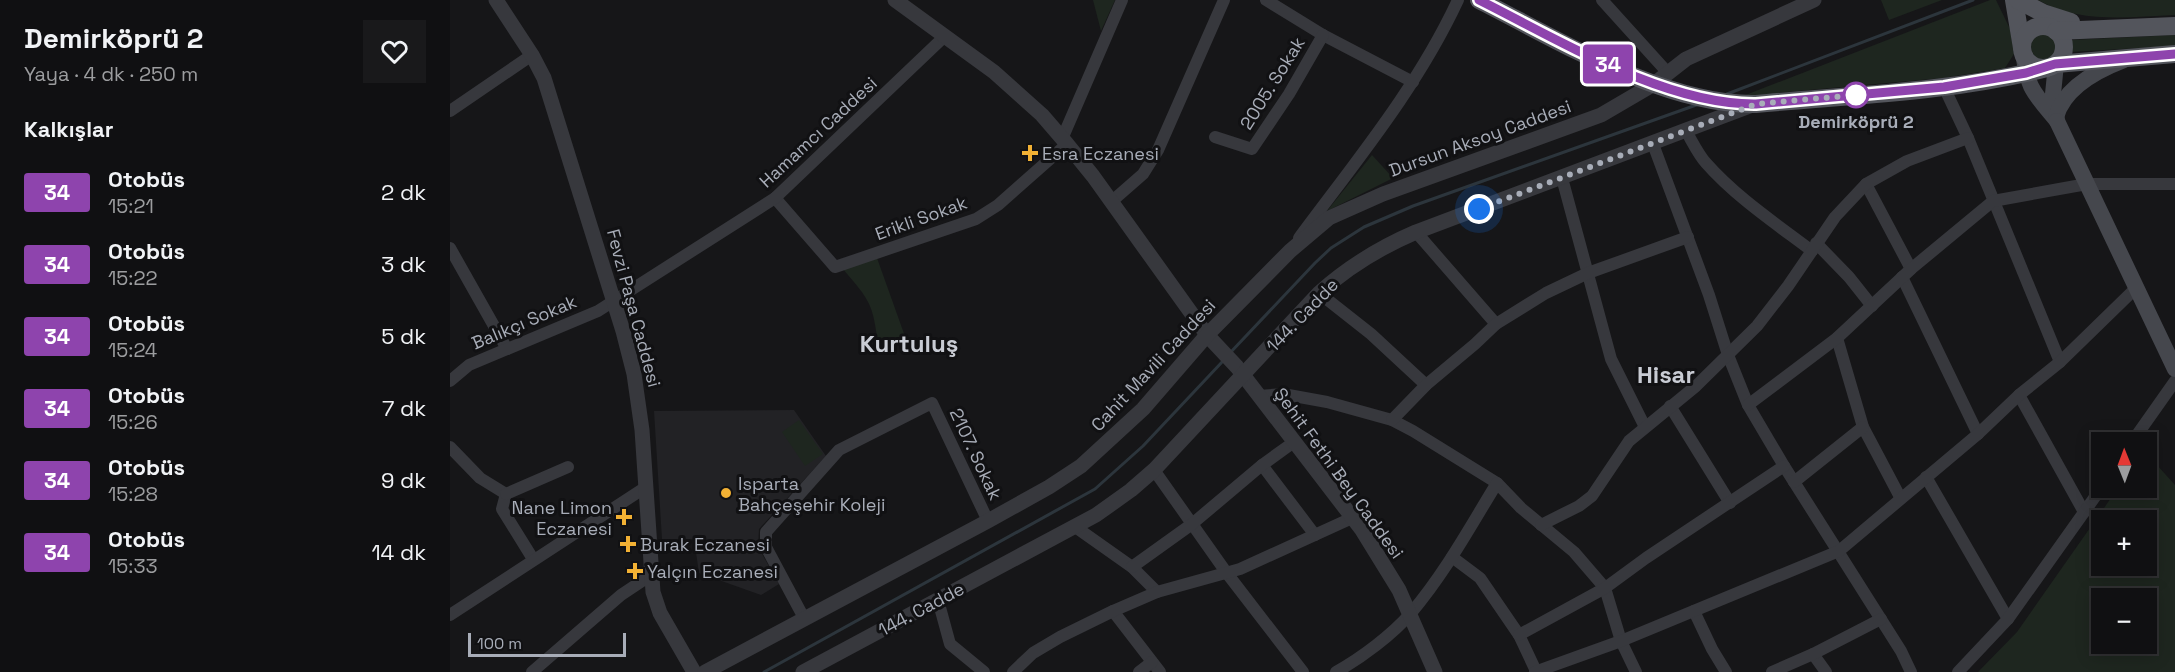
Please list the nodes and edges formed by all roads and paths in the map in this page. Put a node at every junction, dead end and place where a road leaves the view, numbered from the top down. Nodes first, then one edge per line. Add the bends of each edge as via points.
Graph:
1 (496, 0) edge
2 (895, 0) edge
3 (1122, 0) edge
4 (1224, 0) edge
5 (1266, 0) edge
6 (1458, 0) edge
7 (1479, 0) edge
8 (1602, 0) edge
9 (1814, 0) edge
10 (2016, 0) edge
11 (2175, 26) edge
12 (2052, 29) junction
13 (2111, 29) junction
14 (1323, 35) junction
15 (945, 36) junction
16 (2023, 50) junction
17 (532, 55) junction
18 (2140, 56) junction
19 (2173, 59) edge
20 (2051, 66) junction
21 (2026, 73) junction
22 (1413, 81) junction
23 (1664, 82) junction
24 (1944, 87) junction
25 (1756, 104) junction
26 (450, 111) edge
27 (2056, 119) junction
28 (1686, 131) junction
29 (1215, 137) dead end
30 (1968, 138) junction
31 (1065, 141) junction
32 (1653, 144) junction
33 (1562, 178) junction
34 (1866, 184) junction
35 (2087, 184) junction
36 (2175, 184) edge
37 (775, 198) junction
38 (1993, 201) junction
39 (1111, 202) junction
40 (1416, 232) junction
41 (1688, 237) junction
42 (1814, 247) junction
43 (1290, 251) junction
44 (451, 254) edge
45 (1588, 273) junction
46 (1907, 273) junction
47 (2136, 288) junction
48 (1319, 293) junction
49 (614, 301) junction
50 (1872, 306) junction
51 (1496, 324) junction
52 (1837, 338) junction
53 (1211, 339) junction
54 (507, 349) junction
55 (1728, 355) junction
56 (2060, 362) junction
57 (2175, 369) edge
58 (1240, 371) junction
59 (450, 381) edge
60 (2175, 381) edge
61 (1426, 385) junction
62 (2019, 395) junction
63 (1259, 396) junction
64 (1748, 405) junction
65 (1670, 406) junction
66 (1392, 420) junction
67 (1645, 427) junction
68 (1863, 427) junction
69 (2139, 432) edge
70 (1978, 434) junction
71 (1294, 442) junction
72 (450, 447) edge
73 (1262, 465) junction
74 (1784, 466) junction
75 (568, 467) dead end
76 (1154, 470) junction
77 (1926, 477) junction
78 (1794, 482) junction
79 (1497, 483) junction
80 (646, 487) junction
81 (506, 494) junction
82 (1900, 497) junction
83 (2094, 498) edge
84 (1730, 503) junction
85 (2084, 512) junction
86 (1352, 518) junction
87 (988, 521) junction
88 (1192, 524) junction
89 (1541, 525) junction
90 (1074, 526) junction
91 (1315, 535) junction
92 (1839, 551) junction
93 (1452, 557) junction
94 (533, 560) junction
95 (1132, 567) junction
96 (1226, 572) junction
97 (651, 575) junction
98 (1605, 588) junction
99 (1157, 592) junction
100 (938, 600) junction
101 (1113, 611) junction
102 (1694, 611) junction
103 (1410, 614) junction
104 (450, 615) edge
105 (804, 618) junction
106 (2008, 619) junction
107 (1881, 620) junction
108 (1519, 635) junction
109 (1620, 641) junction
110 (1813, 654) junction
111 (1156, 667) edge
112 (536, 671) edge
113 (694, 672) edge
114 (705, 672) edge
115 (803, 672) edge
116 (984, 672) edge
117 (1013, 672) edge
118 (1139, 672) edge
119 (1303, 672) edge
120 (1336, 672) edge
121 (1435, 672) edge
122 (1536, 672) edge
123 (1636, 672) edge
124 (1726, 672) edge
125 (1772, 672) edge
126 (1826, 672) edge
127 (1911, 672) edge
128 (1958, 672) edge

1 - 17 street, Fevzi Paşa Caddesi
2 - 15 street, Şehit Fethi Bey Caddesi
3 - 31 street
4 - 39 street via 1158,150 1143,174
5 - 14 street
6 - 22 street, Cahit Mavili Caddesi
7 - 23 main road via 1597,59
8 - 23 street
9 - 23 street, Dursun Aksoy Caddesi via 1695,55
10 - 12 main road
10 - 13 main road via 2066,21
10 - 16 main road
11 - 13 main road
12 - 13 main road
12 - 16 main road via 2036,28 2030,32
12 - 20 main road via 2064,49
14 - 22 street
14 - 29 street, 2005. Sokak via 1252,149
15 - 31 street, Şehit Fethi Bey Caddesi via 1017,91
15 - 37 street, Hamamcı Caddesi
16 - 20 main road via 2034,66
16 - 21 main road
17 - 26 street
17 - 49 street, Fevzi Paşa Caddesi via 552,98
18 - 19 main road, 144. Cadde
18 - 20 main road, 144. Cadde
18 - 27 main road via 2083,82 2063,101
20 - 21 main road, 144. Cadde
20 - 27 main road
21 - 24 main road, 144. Cadde
21 - 27 main road via 2030,88
22 - 43 street, Cahit Mavili Caddesi
23 - 25 main road via 1729,103
23 - 43 street, Dursun Aksoy Caddesi via 1584,122 1358,204 1329,218
24 - 25 main road, 144. Cadde
24 - 30 street
25 - 28 street, 144. Cadde
27 - 35 main road
28 - 32 street, 144. Cadde
28 - 42 street via 1704,161 1724,181 1761,212
30 - 34 street via 1907,161
30 - 38 street
31 - 37 street, Erikli Sokak via 998,205 981,216 835,267
31 - 39 street, Şehit Fethi Bey Caddesi
32 - 33 street, 144. Cadde
32 - 41 street
33 - 40 street, 144. Cadde
33 - 45 street
34 - 42 street
34 - 46 street
35 - 36 street
35 - 38 street
35 - 47 main road
37 - 49 street, Hamamcı Caddesi
38 - 46 street
38 - 56 street
39 - 53 street, Şehit Fethi Bey Caddesi
40 - 48 street, 144. Cadde via 1364,259
40 - 51 street
41 - 45 street
41 - 55 street
42 - 50 street via 1849,277
42 - 55 street via 1757,326
43 - 53 street, Cahit Mavili Caddesi
44 - 54 street
45 - 51 street
45 - 67 street via 1611,358
46 - 50 street
46 - 70 street
47 - 56 street
47 - 57 main road
48 - 58 street, 144. Cadde
48 - 61 street
49 - 54 street, Balıkçı Sokak
49 - 80 street, Fevzi Paşa Caddesi via 639,403
50 - 52 street
51 - 61 street
52 - 64 street
52 - 68 street
53 - 58 street, Şehit Fethi Bey Caddesi
53 - 87 street, Cahit Mavili Caddesi via 1081,466
54 - 59 street, Balıkçı Sokak via 469,365
55 - 64 street
55 - 65 street
56 - 62 street
58 - 63 street, Şehit Fethi Bey Caddesi
58 - 76 street, 144. Cadde
60 - 69 street
61 - 66 street
62 - 70 street
62 - 85 street
63 - 66 street via 1283,394 1328,402
63 - 71 street, Şehit Fethi Bey Caddesi
64 - 74 street
65 - 67 street
65 - 84 street
66 - 79 street
67 - 89 street via 1629,441 1592,496
68 - 78 street
68 - 82 street
70 - 77 street
71 - 73 street
71 - 86 street, Şehit Fethi Bey Caddesi
72 - 81 street via 480,478
73 - 88 street
73 - 91 street
74 - 78 street
74 - 84 street
75 - 81 street
76 - 88 street
76 - 90 street, 144. Cadde via 1114,502
77 - 82 street
77 - 106 street
78 - 92 street
79 - 89 street
79 - 93 street
80 - 94 street
80 - 97 street, Fevzi Paşa Caddesi
81 - 94 street via 502,509
82 - 92 street
83 - 85 street
84 - 98 street
85 - 106 street
86 - 91 street
86 - 103 street, Şehit Fethi Bey Caddesi via 1382,561
87 - 105 street, Cahit Mavili Caddesi
87 - 105 street, 2107. Sokak via 932,403 839,450 768,529 766,547
88 - 95 street
88 - 96 street
89 - 98 street via 1574,552
90 - 95 street
90 - 100 street, 144. Cadde
91 - 96 street
92 - 102 street
92 - 107 street
93 - 103 street
93 - 108 street via 1480,578
94 - 104 street
95 - 99 street
96 - 99 street
96 - 119 street
97 - 112 street via 621,596
97 - 113 street, Fevzi Paşa Caddesi via 660,613
98 - 108 street
98 - 109 street
99 - 101 street
100 - 115 street, 144. Cadde
100 - 116 street via 950,644
101 - 111 street
101 - 117 street via 1060,637
102 - 109 street
102 - 124 street
103 - 120 street via 1360,658
103 - 121 street, Şehit Fethi Bey Caddesi
105 - 114 street, Cahit Mavili Caddesi
106 - 128 street
107 - 110 street
107 - 127 street
108 - 122 street
109 - 122 street
109 - 123 street
110 - 125 street
110 - 126 street
111 - 118 street

